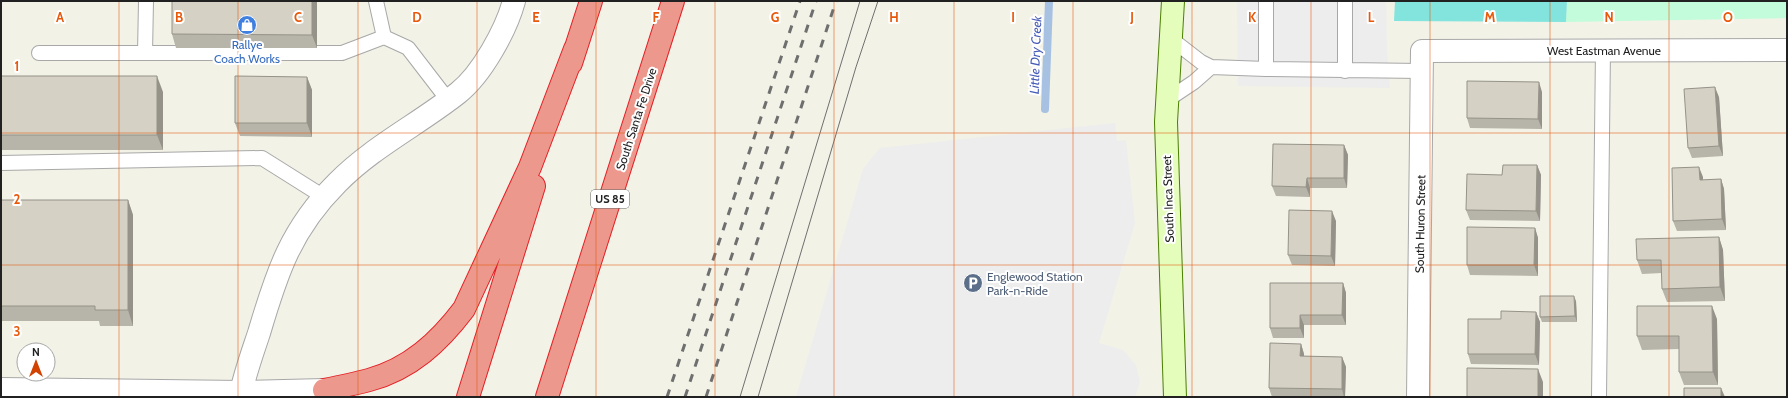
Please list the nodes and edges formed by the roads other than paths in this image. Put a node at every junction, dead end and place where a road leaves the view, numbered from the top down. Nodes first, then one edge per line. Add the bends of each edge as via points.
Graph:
1 (146, 1) edge
2 (376, 1) edge
3 (514, 1) edge
4 (591, 1) edge
5 (673, 1) edge
6 (1173, 1) edge
7 (1266, 1) edge
8 (1345, 1) edge
9 (384, 37) junction
10 (1170, 38) junction
11 (575, 49) junction
12 (1603, 49) junction
13 (1787, 50) edge
14 (38, 53) dead end
15 (144, 53) junction
16 (1421, 61) junction
17 (1211, 67) junction
18 (1266, 68) junction
19 (1345, 71) junction
20 (448, 100) junction
21 (1167, 100) junction
22 (1, 164) edge
23 (324, 197) junction
24 (1, 389) edge
25 (324, 390) junction
26 (240, 394) edge
27 (361, 397) edge
28 (468, 397) edge
29 (547, 397) edge
30 (1175, 397) edge
31 (1418, 397) edge
32 (1599, 397) edge

1 - 15 lane
2 - 9 lane
3 - 20 street via 500,37 484,64 459,92
4 - 11 highway
5 - 29 highway, South Santa Fe Drive / US 85
6 - 10 street, South Inca Street
7 - 18 lane
8 - 19 lane
9 - 15 lane via 342,53
9 - 20 lane via 408,48
10 - 17 lane
10 - 21 street, South Inca Street
11 - 25 highway via 530,167 464,309 450,328 415,359 370,380
11 - 28 highway via 511,264
12 - 13 street, West Eastman Avenue
12 - 16 street, West Eastman Avenue
12 - 32 lane
14 - 15 lane
16 - 19 lane
16 - 31 street, South Huron Street
17 - 18 lane
17 - 21 lane
18 - 19 lane
20 - 23 street via 374,151 338,181
21 - 30 street, South Inca Street via 1166,175
22 - 23 lane via 262,158
23 - 26 street via 297,233 281,264
24 - 26 street
25 - 26 street
25 - 27 highway

